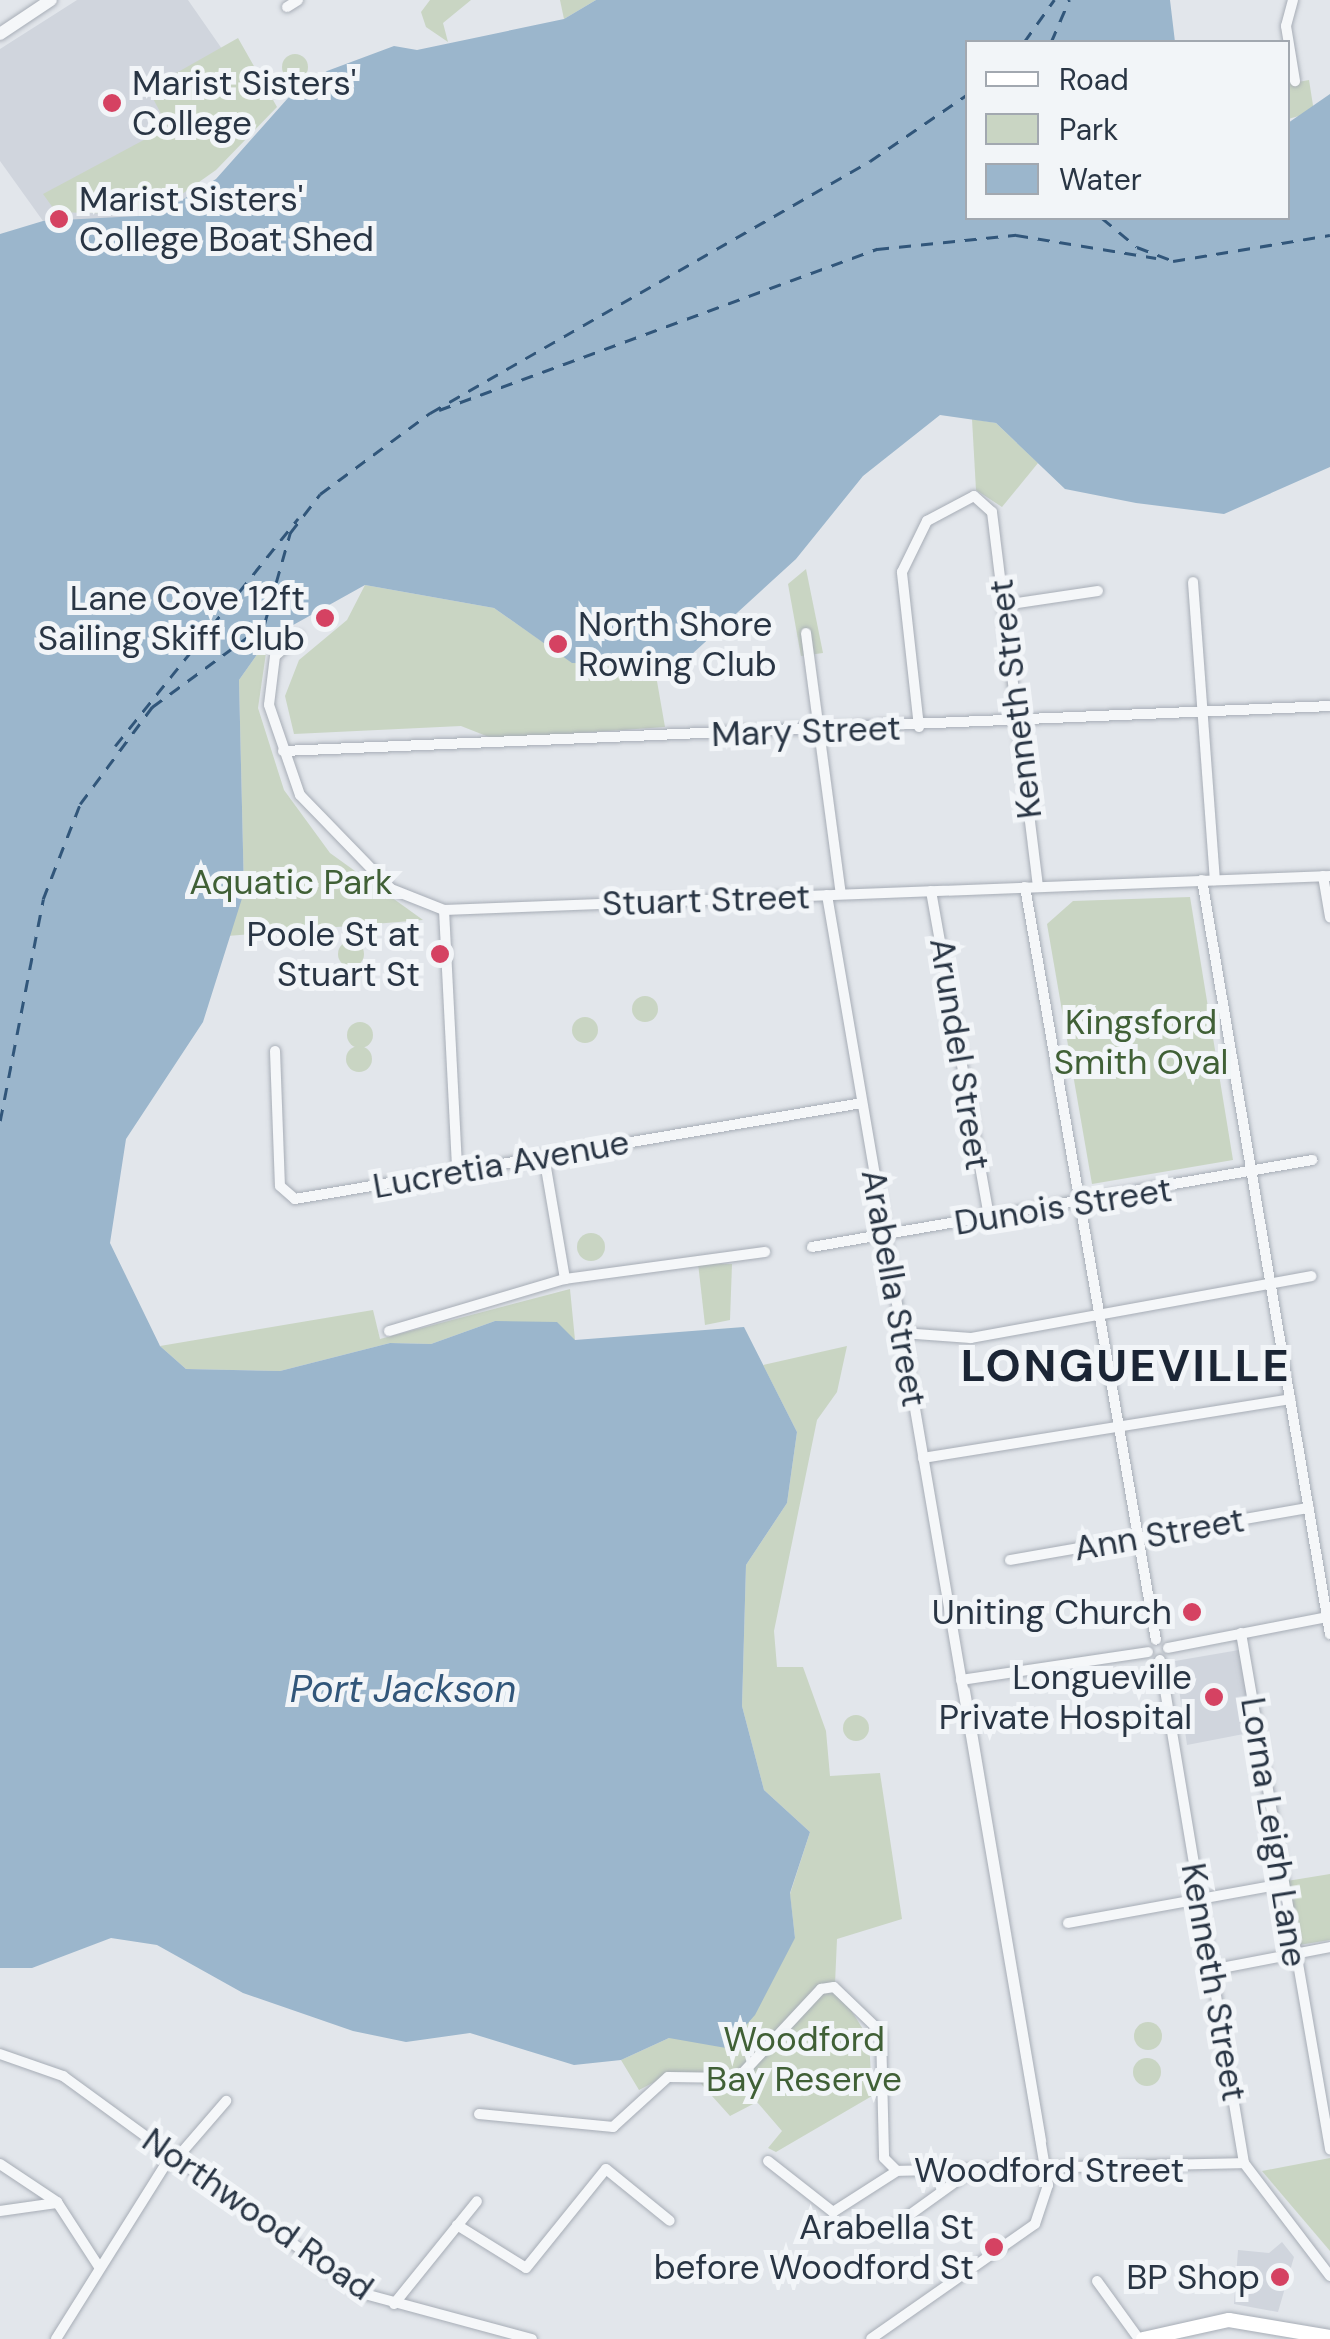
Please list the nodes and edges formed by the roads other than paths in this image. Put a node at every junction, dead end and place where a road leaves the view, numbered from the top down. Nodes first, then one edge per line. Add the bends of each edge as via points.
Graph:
1 (51, 0) edge
2 (298, 0) edge
3 (1293, 0) edge
4 (286, 7) dead end
5 (0, 34) edge
6 (1288, 40) edge
7 (1290, 50) edge
8 (1295, 80) dead end
9 (1194, 582) dead end
10 (1098, 591) dead end
11 (1004, 605) junction
12 (806, 633) dead end
13 (298, 636) dead end
14 (1330, 706) edge
15 (1204, 712) junction
16 (1017, 722) junction
17 (919, 727) junction
18 (820, 732) junction
19 (282, 751) junction
20 (1327, 876) edge
21 (1202, 880) junction
22 (1214, 880) junction
23 (1038, 886) junction
24 (1025, 887) junction
25 (931, 891) junction
26 (841, 894) junction
27 (827, 895) junction
28 (444, 910) junction
29 (1330, 917) edge
30 (275, 1050) dead end
31 (862, 1103) junction
32 (544, 1156) junction
33 (1312, 1160) dead end
34 (1250, 1170) junction
35 (457, 1171) junction
36 (1080, 1204) junction
37 (989, 1217) junction
38 (884, 1233) junction
39 (812, 1247) dead end
40 (765, 1252) dead end
41 (1311, 1276) dead end
42 (565, 1279) junction
43 (1270, 1284) junction
44 (1100, 1316) junction
45 (389, 1331) dead end
46 (902, 1334) junction
47 (1290, 1399) junction
48 (1120, 1430) junction
49 (923, 1458) junction
50 (1308, 1508) junction
51 (1138, 1539) junction
52 (1010, 1560) dead end
53 (1327, 1617) junction
54 (1241, 1633) junction
55 (1330, 1634) edge
56 (1156, 1640) junction
57 (1168, 1648) junction
58 (1148, 1652) junction
59 (1160, 1660) junction
60 (961, 1680) junction
61 (1282, 1884) junction
62 (1200, 1899) junction
63 (1068, 1923) dead end
64 (1330, 1946) edge
65 (1294, 1954) junction
66 (1211, 1970) junction
67 (0, 2054) edge
68 (226, 2102) dead end
69 (479, 2114) dead end
70 (1330, 2149) edge
71 (174, 2157) junction
72 (768, 2162) dead end
73 (0, 2164) edge
74 (1244, 2164) junction
75 (972, 2170) junction
76 (1046, 2170) junction
77 (896, 2171) junction
78 (477, 2200) dead end
79 (57, 2202) junction
80 (0, 2212) edge
81 (670, 2221) dead end
82 (458, 2225) junction
83 (890, 2229) dead end
84 (99, 2267) junction
85 (1330, 2276) edge
86 (1097, 2281) dead end
87 (394, 2304) junction
88 (518, 2337) edge
89 (1330, 2337) edge
90 (56, 2339) edge
91 (532, 2339) edge
92 (871, 2339) edge
93 (1141, 2339) edge

1 - 5 street
2 - 4 street
3 - 6 street
7 - 8 street
9 - 15 street
10 - 11 street
11 - 16 street, Kenneth Street
11 - 17 street, Kenneth Street via 992,512 974,496 927,521 907,552 902,597
12 - 18 street
13 - 19 street, Stuart Street via 275,656 269,705
14 - 15 street, Mary Street
15 - 16 street, Mary Street
15 - 22 street
16 - 17 street, Mary Street
16 - 23 street, Kenneth Street
17 - 18 street, Mary Street
18 - 19 street, Mary Street
18 - 26 street
19 - 28 street, Stuart Street via 300,795 392,889
20 - 22 street, Stuart Street
20 - 29 street
21 - 22 street, Stuart Street
21 - 23 street, Stuart Street
21 - 34 street
23 - 24 street, Stuart Street
24 - 25 street, Stuart Street
24 - 36 street
25 - 26 street, Stuart Street
25 - 37 street, Arundel Street
26 - 27 street, Stuart Street
27 - 28 street, Stuart Street
27 - 31 street, Arabella Street
28 - 35 street
30 - 35 street, Lucretia Avenue via 285,1195
31 - 32 street, Lucretia Avenue
31 - 38 street, Arabella Street
32 - 35 street, Lucretia Avenue
32 - 42 street
33 - 34 street, Dunois Street
34 - 36 street, Dunois Street
34 - 43 street
36 - 37 street, Dunois Street
36 - 44 street
37 - 38 street, Dunois Street
38 - 39 street, Dunois Street
38 - 46 street, Arabella Street
40 - 42 street
41 - 43 street
42 - 45 street
43 - 44 street
43 - 47 street
44 - 46 street via 971,1338
44 - 48 street
46 - 49 street, Arabella Street
47 - 48 street
47 - 50 street
48 - 49 street
48 - 51 street
49 - 60 street, Arabella Street
50 - 51 street, Ann Street
50 - 53 street
51 - 52 street, Ann Street
51 - 56 street
53 - 54 street
53 - 55 street
54 - 57 street
54 - 61 street, Lorna Leigh Lane
56 - 57 street
56 - 58 street
57 - 59 street
58 - 59 street
58 - 60 street
59 - 62 street, Kenneth Street
60 - 76 street, Arabella Street
61 - 62 street
61 - 65 street, Lorna Leigh Lane
62 - 63 street
62 - 66 street, Kenneth Street
64 - 65 street
65 - 66 street
65 - 70 street, Lorna Leigh Lane
66 - 74 street, Kenneth Street
67 - 71 street, Northwood Road via 63,2076
68 - 71 street
69 - 77 street, Woodford Street via 614,2127 668,2077 738,2078 822,1989 845,1991 881,2032 884,2158
71 - 84 street
71 - 87 street, Northwood Road via 361,2293
72 - 77 street via 832,2212
73 - 79 street
74 - 76 street, Woodford Street
74 - 85 street, Kenneth Street
75 - 76 street, Woodford Street
75 - 77 street, Woodford Street
75 - 83 street
76 - 92 street, Arabella Street via 1046,2205 1035,2224
78 - 82 street
79 - 80 street
79 - 84 street
81 - 82 street via 606,2169 526,2268
82 - 87 street
84 - 90 street
86 - 93 street
87 - 88 street, Northwood Road
88 - 91 street, Northwood Road
89 - 93 main road via 1229,2320

